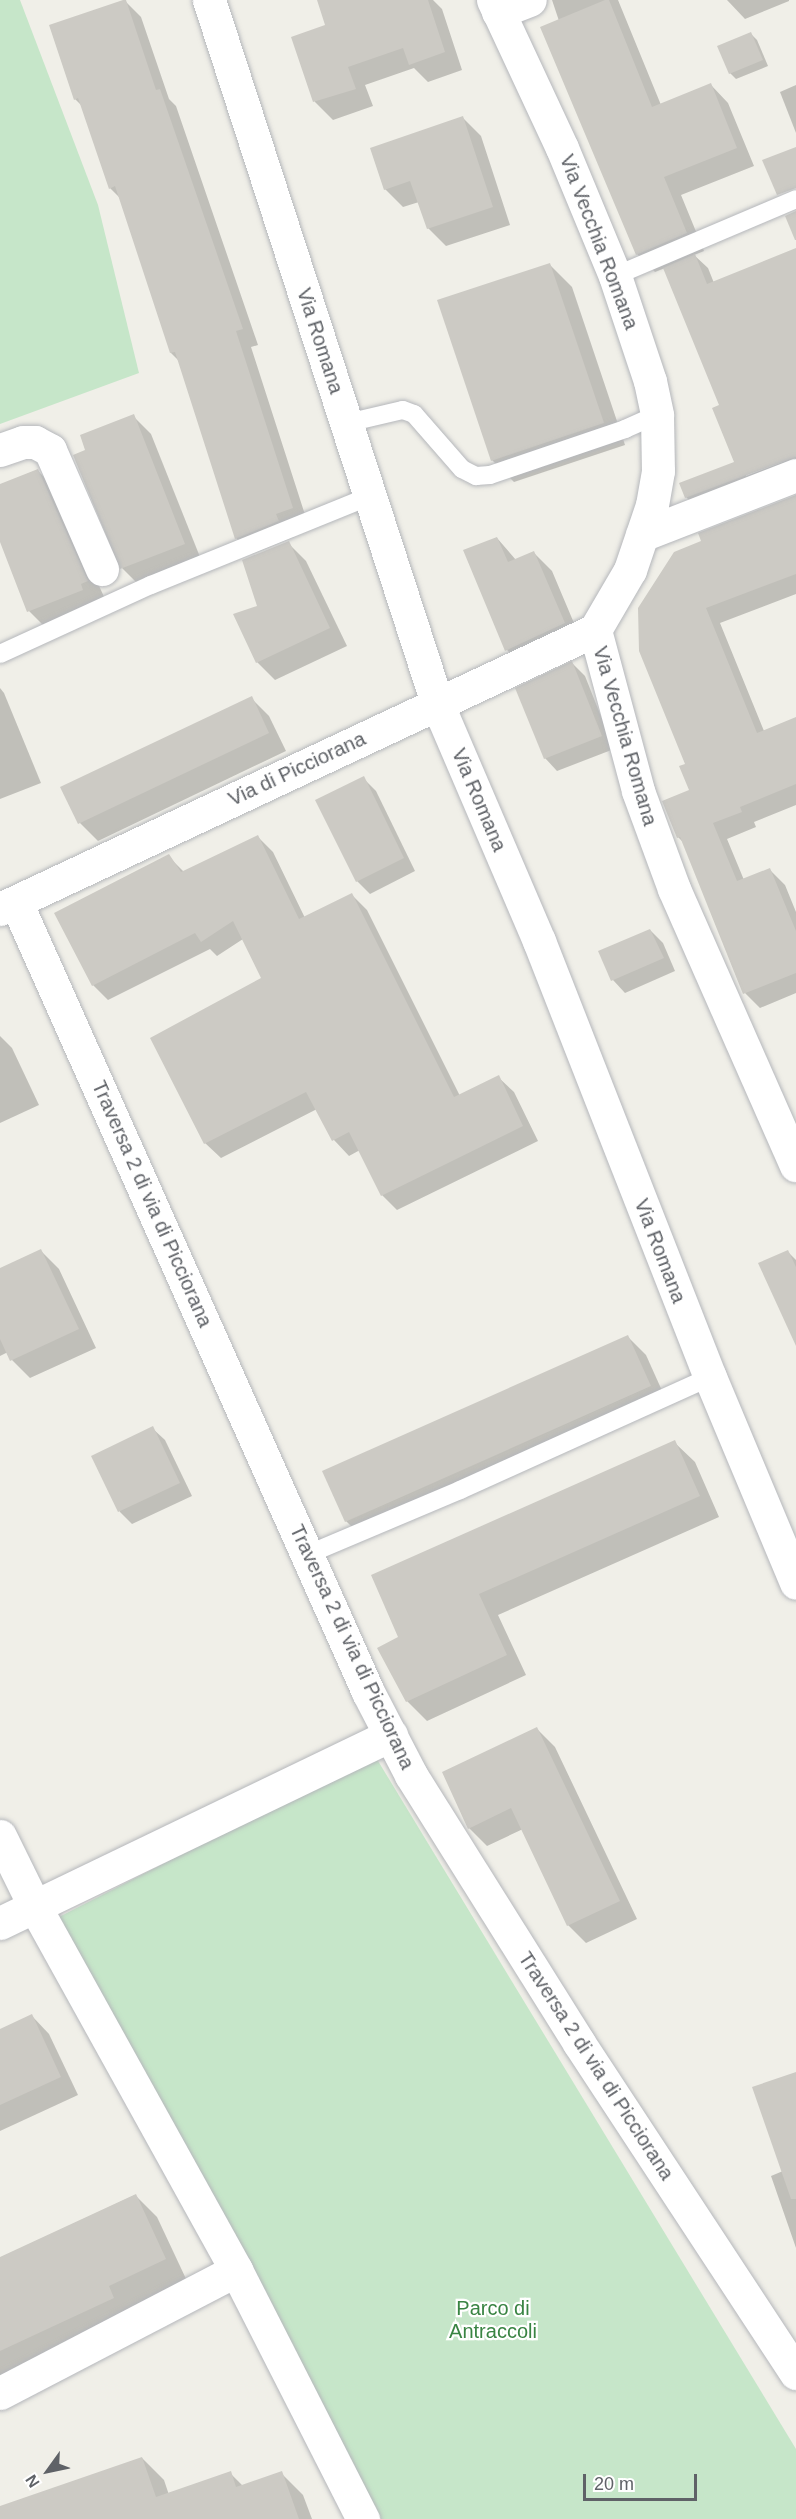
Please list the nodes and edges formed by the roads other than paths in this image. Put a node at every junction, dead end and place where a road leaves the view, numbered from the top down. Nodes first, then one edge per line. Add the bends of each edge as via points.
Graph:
1 (210, 0) edge
2 (530, 0) edge
3 (496, 6) edge
4 (796, 199) edge
5 (615, 276) junction
6 (657, 415) junction
7 (347, 423) junction
8 (0, 450) edge
9 (796, 475) edge
10 (370, 496) junction
11 (642, 535) junction
12 (102, 569) dead end
13 (595, 630) junction
14 (0, 654) edge
15 (437, 703) junction
16 (8, 906) edge
17 (796, 1165) edge
18 (710, 1377) junction
19 (323, 1548) dead end
20 (796, 1583) edge
21 (391, 1736) junction
22 (0, 1836) edge
23 (35, 1907) junction
24 (0, 1923) edge
25 (236, 2270) junction
26 (796, 2373) edge
27 (0, 2393) edge
28 (363, 2519) edge

1 - 7 street, Via Romana
2 - 3 street
3 - 5 street, Via Vecchia Romana via 562,148
4 - 5 lane
5 - 6 street, Via Vecchia Romana via 650,381
6 - 7 lane via 490,475 476,476 462,469 414,414 403,410
6 - 11 street, Via Vecchia Romana via 658,471
7 - 10 street, Via Romana
8 - 12 street via 34,442 50,450
9 - 11 street
10 - 14 lane via 151,585
10 - 15 street, Via Romana
11 - 13 street, Via Vecchia Romana via 630,570
13 - 15 street, Via di Picciorana
13 - 17 street, Via Vecchia Romana via 638,791 674,889
15 - 16 street, Via di Picciorana
15 - 18 street, Via Romana via 539,941
16 - 21 street, Traversa 2 di via di Picciorana
18 - 19 lane
18 - 20 street, Via Romana
21 - 23 street
21 - 26 street, Traversa 2 di via di Picciorana via 411,1775 579,2043
22 - 23 street
23 - 24 street
23 - 25 street
25 - 27 street
25 - 28 street

